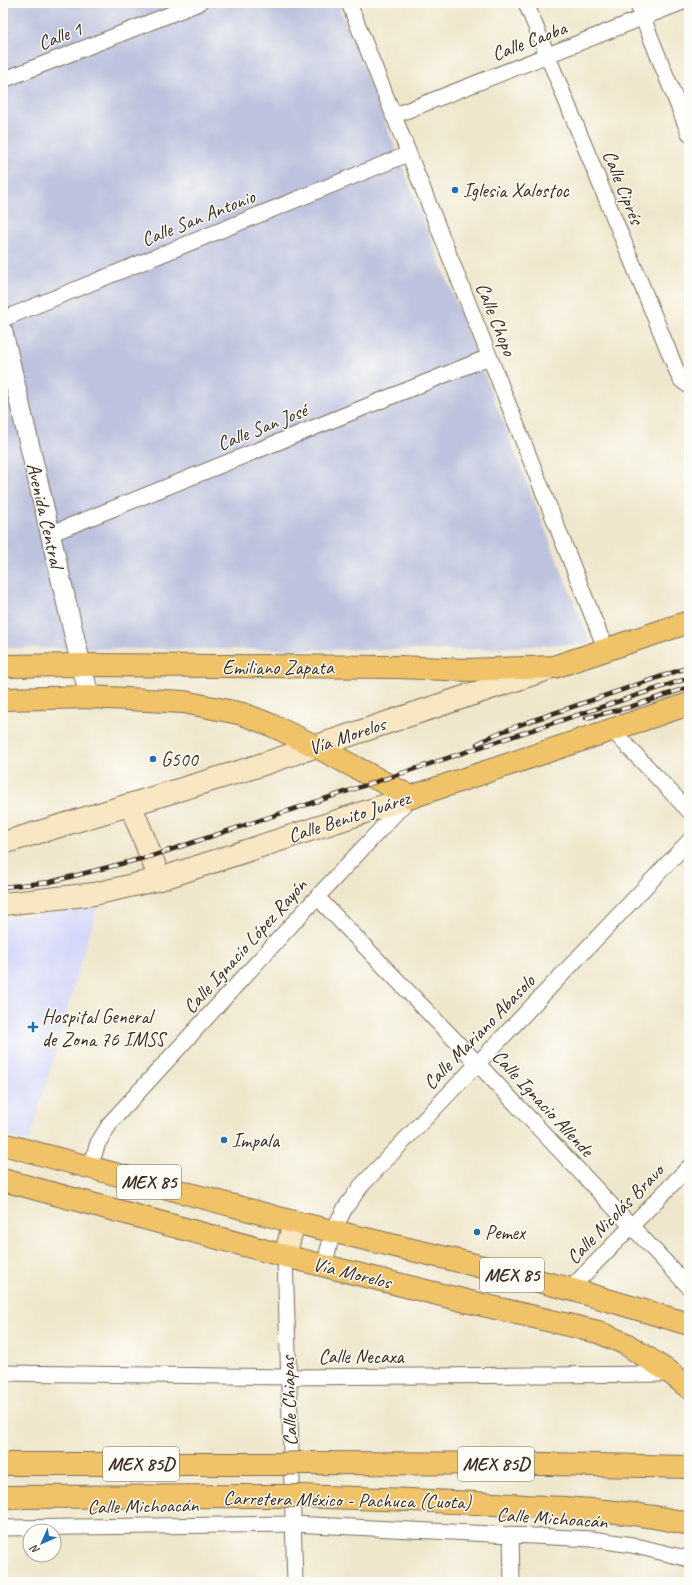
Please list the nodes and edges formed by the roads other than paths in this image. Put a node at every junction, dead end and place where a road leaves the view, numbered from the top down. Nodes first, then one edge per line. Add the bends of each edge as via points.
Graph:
1 (200, 3) edge
2 (349, 3) edge
3 (526, 3) edge
4 (637, 3) edge
5 (680, 3) edge
6 (643, 17) junction
7 (547, 56) junction
8 (3, 80) edge
9 (393, 116) junction
10 (689, 133) edge
11 (408, 154) junction
12 (3, 319) edge
13 (3, 332) edge
14 (489, 357) junction
15 (688, 385) edge
16 (50, 534) junction
17 (689, 622) edge
18 (606, 650) junction
19 (81, 665) junction
20 (3, 666) edge
21 (554, 667) junction
22 (90, 697) junction
23 (3, 699) edge
24 (689, 704) edge
25 (612, 730) junction
26 (316, 747) junction
27 (411, 797) junction
28 (131, 806) junction
29 (689, 811) edge
30 (689, 841) edge
31 (3, 844) edge
32 (160, 878) junction
33 (317, 897) junction
34 (3, 904) edge
35 (477, 1063) junction
36 (3, 1144) edge
37 (90, 1167) junction
38 (689, 1167) edge
39 (3, 1180) edge
40 (294, 1222) junction
41 (632, 1226) junction
42 (333, 1231) junction
43 (286, 1256) junction
44 (324, 1266) junction
45 (689, 1287) edge
46 (570, 1289) junction
47 (689, 1324) edge
48 (3, 1373) edge
49 (672, 1374) junction
50 (288, 1377) junction
51 (689, 1388) edge
52 (3, 1464) edge
53 (689, 1467) edge
54 (3, 1497) edge
55 (293, 1524) junction
56 (689, 1524) edge
57 (3, 1528) edge
58 (511, 1534) junction
59 (689, 1559) edge
60 (294, 1582) edge
61 (512, 1582) edge

1 - 8 street, Calle 1
2 - 9 street, Calle Chopo
3 - 7 street, Calle Ciprés
4 - 6 street
5 - 6 street, Calle Caoba
6 - 7 street, Calle Caoba
6 - 10 street
7 - 9 street, Calle Caoba
7 - 15 street, Calle Ciprés via 678,374
9 - 11 street, Calle Chopo
11 - 12 street, Calle San Antonio
11 - 14 street, Calle Chopo
13 - 16 street, Avenida Central
14 - 16 street, Calle San José
14 - 18 street, Calle Chopo
16 - 19 street, Avenida Central
17 - 18 main road, Vía Morelos
18 - 21 main road, Vía Morelos
19 - 20 main road, Emiliano Zapata
19 - 21 main road, Emiliano Zapata via 399,667 468,670
19 - 22 street, Avenida Central
21 - 26 main road, Vía Morelos
22 - 23 main road, Emiliano Zapata
22 - 26 main road, Emiliano Zapata via 184,702 209,706 243,714
24 - 25 main road, Calle Benito Juárez
25 - 27 main road, Calle Benito Juárez
25 - 29 street
26 - 27 main road, Emiliano Zapata
26 - 28 main road, Vía Morelos
27 - 32 main road, Calle Benito Juárez
27 - 33 street, Calle Ignacio López Rayón
28 - 31 main road, Vía Morelos
28 - 32 main road
30 - 35 street, Calle Mariano Abasolo
32 - 34 main road, Calle Benito Juárez via 94,894
33 - 35 street, Calle Ignacio Allende
33 - 37 street, Calle Ignacio López Rayón via 111,1122 98,1143
35 - 41 street, Calle Ignacio Allende
35 - 42 street, Calle Mariano Abasolo via 361,1186
36 - 37 main road, Vía Morelos / MEX 85
37 - 40 main road, Vía Morelos / MEX 85
38 - 41 street, Calle Nicolás Bravo
39 - 43 main road, Vía Morelos / MEX 85
40 - 42 main road, Vía Morelos / MEX 85
40 - 43 main road, Calle Chiapas
41 - 45 street, Calle Ignacio Allende
41 - 46 street, Calle Nicolás Bravo
42 - 44 street, Calle Mariano Abasolo
42 - 46 main road, Vía Morelos / MEX 85
43 - 44 main road, Vía Morelos / MEX 85
43 - 50 street, Calle Chiapas
44 - 49 main road, Vía Morelos / MEX 85 via 598,1332 626,1344
46 - 47 main road, Vía Morelos / MEX 85
48 - 50 street, Calle Necaxa
49 - 50 street, Calle Necaxa
49 - 51 main road, Vía Morelos / MEX 85
50 - 55 street, Calle Chiapas
52 - 53 main road, Carretera México - Pachuca (Cuota) / MEX 85D, bridge via 548,1464
54 - 56 main road, Carretera México - Pachuca (Cuota) / MEX 85D, bridge via 302,1496 443,1501 600,1511
55 - 57 street, Calle Michoacán
55 - 58 street, Calle Michoacán
55 - 60 street, Calle Chiapas
58 - 59 street, Calle Michoacán via 592,1539 632,1545
58 - 61 street

